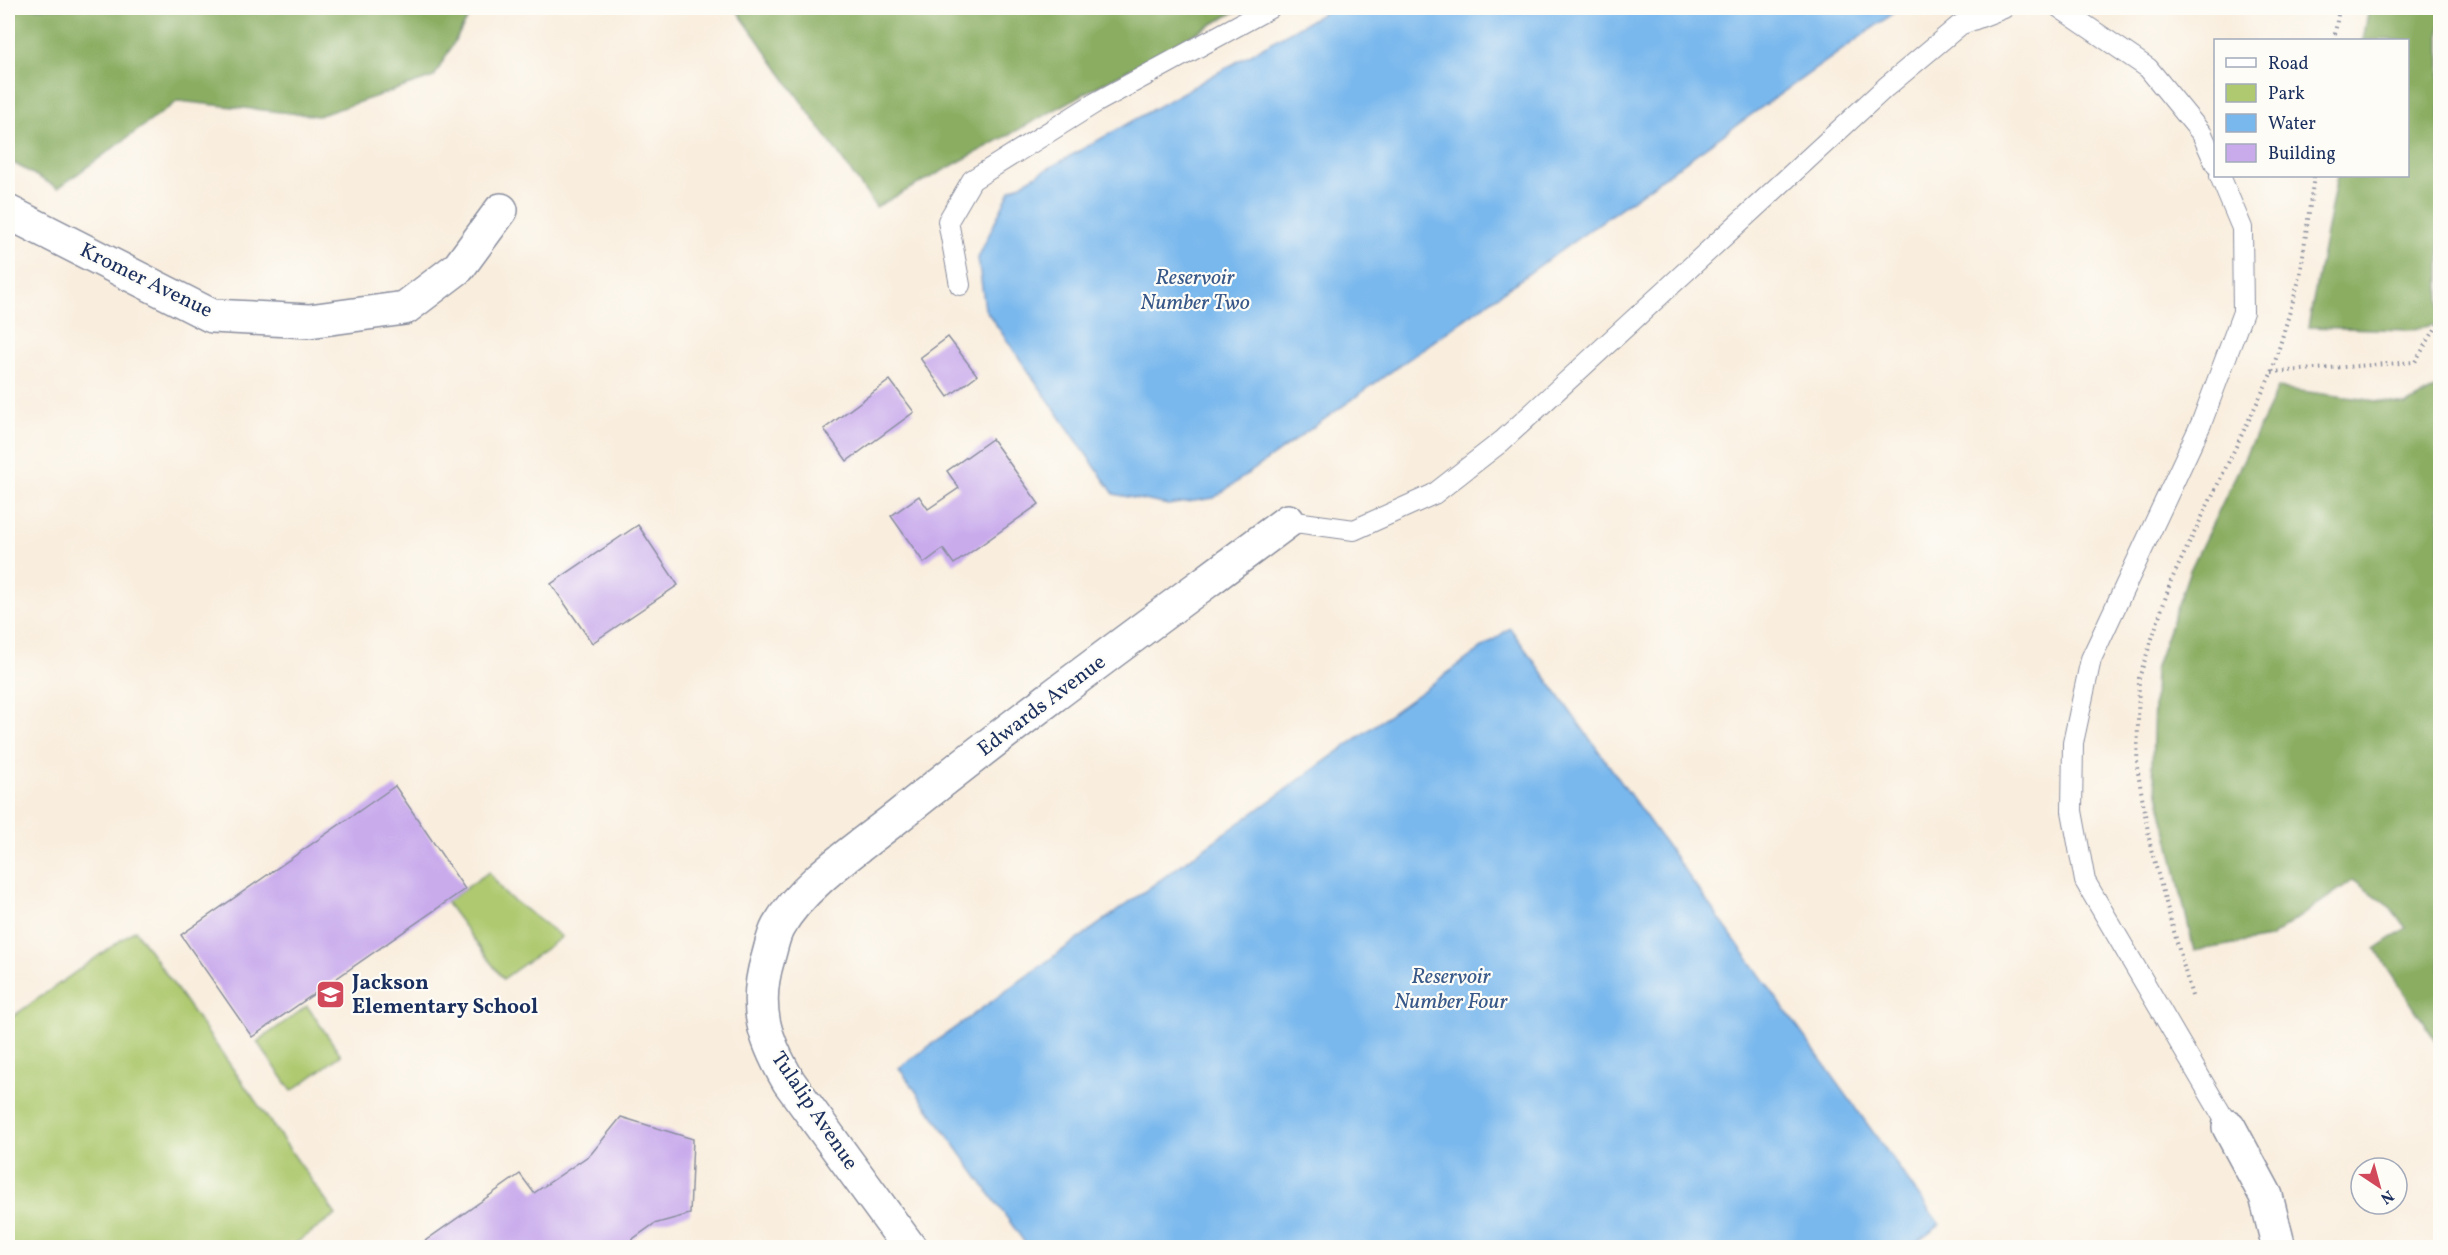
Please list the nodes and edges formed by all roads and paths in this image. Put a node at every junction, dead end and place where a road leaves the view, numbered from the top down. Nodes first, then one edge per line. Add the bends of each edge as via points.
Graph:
1 (1270, 8) edge
2 (2004, 8) edge
3 (2060, 8) edge
4 (2339, 8) edge
5 (2334, 39) edge
6 (2214, 161) edge
7 (2220, 177) edge
8 (2314, 177) edge
9 (501, 210) dead end
10 (8, 212) edge
11 (960, 285) dead end
12 (2440, 321) edge
13 (2272, 372) junction
14 (1288, 521) joint
15 (800, 896) joint
16 (2195, 1005) dead end
17 (2229, 1127) joint
18 (910, 1248) edge
19 (2278, 1248) edge

1 - 11 lane via 1095,103 972,180 948,221
2 - 14 lane via 1960,25 1886,87 1502,441 1434,494 1354,530
3 - 6 lane via 2148,68 2202,134
4 - 5 path
7 - 17 lane via 2242,228 2243,312 2201,424 2091,659 2073,743 2072,811 2085,881
8 - 13 path via 2300,277
9 - 10 street, Kromer Avenue via 459,267 405,308 309,321 212,316
12 - 13 path via 2415,362
13 - 16 path via 2171,581 2139,678 2137,767 2151,849
14 - 15 street, Edwards Avenue via 949,775
15 - 18 street, Tulalip Avenue via 777,929 761,981 765,1034 789,1082
17 - 19 street via 2266,1196

